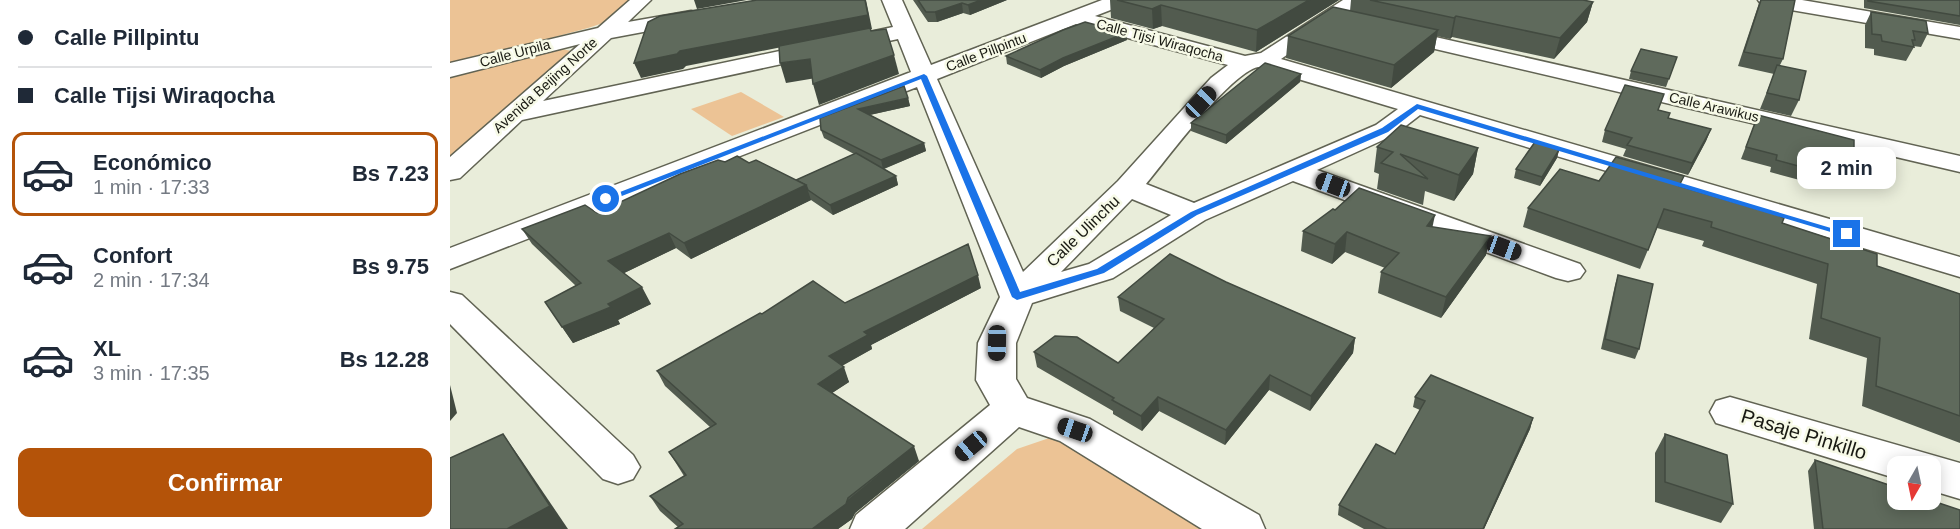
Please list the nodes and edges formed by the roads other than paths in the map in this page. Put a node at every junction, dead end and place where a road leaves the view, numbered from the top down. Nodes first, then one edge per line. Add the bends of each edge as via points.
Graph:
1 (641, 0) edge
2 (892, 0) edge
3 (1119, 0) edge
4 (1356, 0) edge
5 (1768, 0) edge
6 (715, 13) edge
7 (1074, 17) junction
8 (1328, 19) junction
9 (904, 31) junction
10 (603, 32) junction
11 (1960, 33) edge
12 (1252, 62) junction
13 (450, 70) edge
14 (924, 76) junction
15 (1417, 106) junction
16 (512, 115) junction
17 (1960, 164) edge
18 (1290, 170) junction
19 (450, 172) edge
20 (1128, 188) junction
21 (1194, 213) junction
22 (450, 259) edge
23 (1960, 267) edge
24 (1568, 272) dead end
25 (1017, 297) junction
26 (450, 303) edge
27 (1013, 409) junction
28 (1730, 412) dead end
29 (1887, 458) edge
30 (618, 467) dead end
31 (1941, 475) edge
32 (1960, 481) edge
33 (873, 529) edge
34 (1242, 529) edge

1 - 10 street, Avenida Beijing Norte
2 - 9 street
3 - 7 street, Calle Pillpintu
4 - 8 street, Calle Ulinchu
5 - 11 street
6 - 10 street, Calle Urpila
7 - 12 street, Calle Tijsi Wiraqocha
7 - 14 street, Calle Pillpintu
8 - 12 street, Calle Ulinchu via 1268,58
8 - 17 street, Calle Arawikus
9 - 14 street
9 - 16 street
10 - 13 street, Calle Urpila
10 - 16 street, Avenida Beijing Norte
12 - 15 street, Calle Tijsi Wiraqocha
12 - 20 street, Calle Ulinchu via 1219,82
14 - 22 street, Calle Pillpintu
14 - 25 street
15 - 18 street via 1385,130
15 - 23 street, Calle Tijsi Wiraqocha
16 - 19 street, Avenida Beijing Norte
18 - 21 street
18 - 24 street
20 - 21 street
20 - 25 street, Calle Ulinchu
21 - 25 street via 1101,271
25 - 27 street, Calle Ulinchu via 997,343 996,380
26 - 30 street
27 - 33 street
27 - 34 street via 1075,430
28 - 29 street, Pasaje Pinkillo
31 - 32 street

